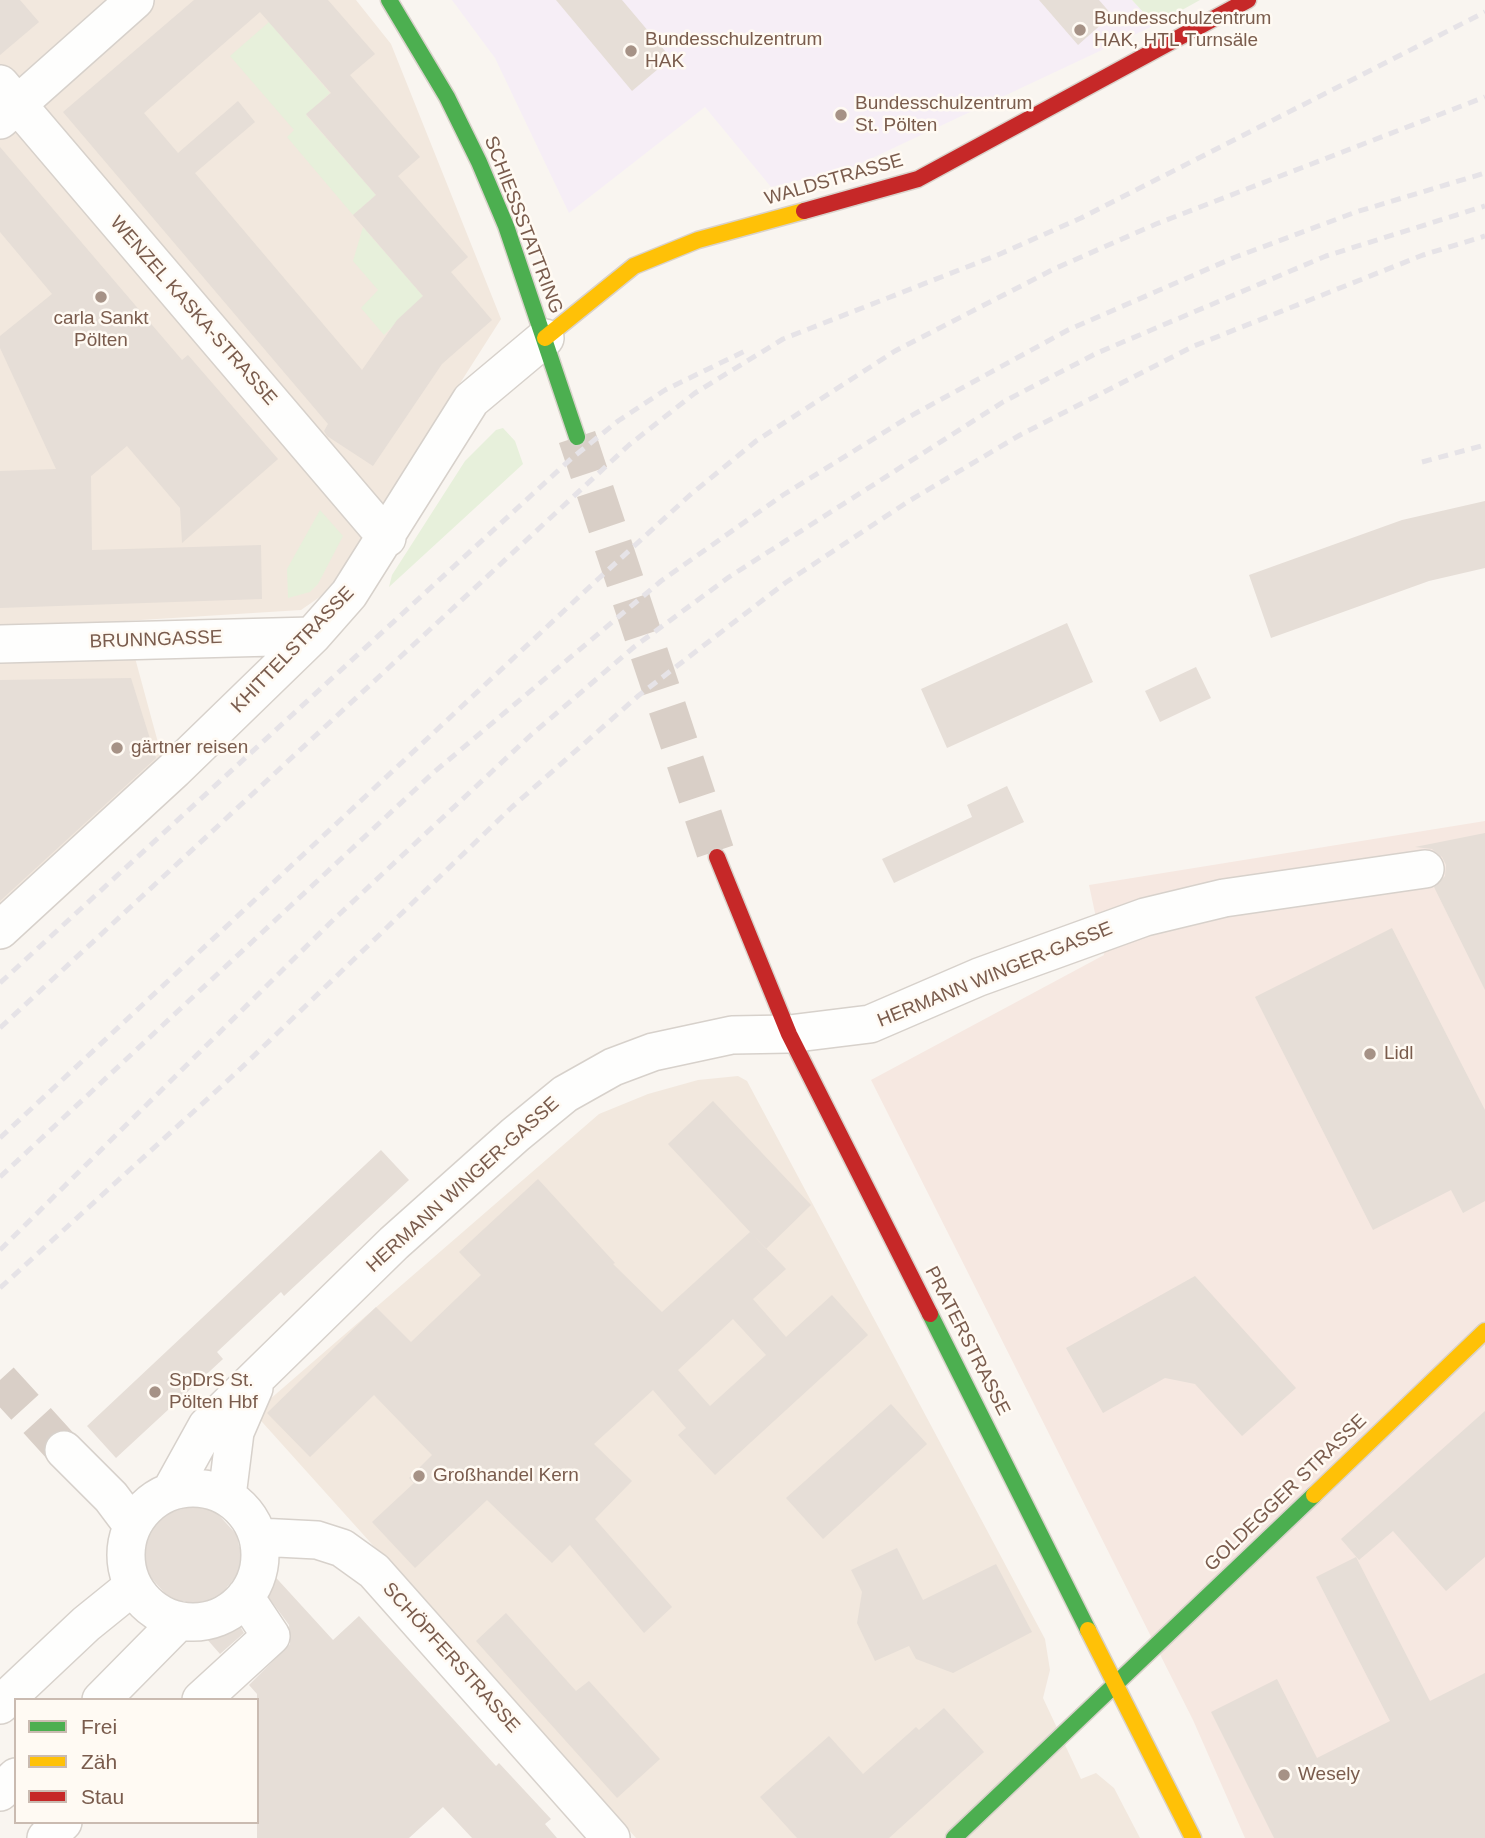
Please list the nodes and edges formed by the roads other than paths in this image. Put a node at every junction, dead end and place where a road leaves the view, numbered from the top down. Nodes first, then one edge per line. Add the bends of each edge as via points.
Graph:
1 (135, 0) edge
2 (389, 0) edge
3 (1248, 0) edge
4 (6, 103) edge
5 (545, 338) junction
6 (577, 438) tunnel mouth
7 (387, 538) junction
8 (312, 636) junction
9 (0, 644) edge
10 (716, 857) tunnel mouth
11 (1426, 869) dead end
12 (0, 930) edge
13 (789, 1034) junction
14 (1485, 1331) edge
15 (260, 1375) junction
16 (64, 1450) tunnel mouth
17 (171, 1490) junction
18 (227, 1496) junction
19 (132, 1525) junction
20 (258, 1537) junction
21 (133, 1586) junction
22 (245, 1598) junction
23 (179, 1621) junction
24 (1117, 1685) junction
25 (103, 1698) edge
26 (203, 1698) edge
27 (0, 1705) edge
28 (14, 1779) edge
29 (0, 1792) edge
30 (61, 1824) edge
31 (46, 1838) edge
32 (611, 1838) edge
33 (954, 1838) edge
34 (1193, 1838) edge

1 - 4 street
2 - 5 main road, SCHIESSSTATTRING via 447,97 479,162
3 - 5 main road, WALDSTRASSE via 918,179 698,240 634,265
4 - 7 street, WENZEL KASKA-STRASSE
5 - 6 main road, SCHIESSSTATTRING
5 - 7 street, KHITTELSTRASSE via 471,400
7 - 8 street, KHITTELSTRASSE via 349,594
8 - 9 street, BRUNNGASSE
8 - 12 street, KHITTELSTRASSE
10 - 13 main road, PRATERSTRASSE
11 - 13 street, HERMANN WINGER-GASSE via 1224,898 1145,917 979,977 870,1024
13 - 15 street, HERMANN WINGER-GASSE via 733,1035 653,1052 613,1067 565,1094 394,1243
13 - 24 main road, PRATERSTRASSE
14 - 24 main road, GOLDEGGER STRASSE
15 - 17 street, HERMANN WINGER-GASSE via 207,1426
15 - 18 street, HERMANN WINGER-GASSE via 235,1432
16 - 19 street
17 - 18 street via 189,1486
17 - 19 street via 148,1504
18 - 20 street via 240,1506
19 - 21 street via 126,1566
20 - 22 street via 259,1569
20 - 32 street, SCHÖPFERSTRASSE via 317,1540 342,1548 374,1571
21 - 23 street via 152,1609
21 - 27 street
22 - 23 street via 227,1614 204,1622
22 - 26 street via 271,1636
23 - 25 street
24 - 33 main road, GOLDEGGER STRASSE
24 - 34 main road, PRATERSTRASSE
28 - 29 street
30 - 31 street

